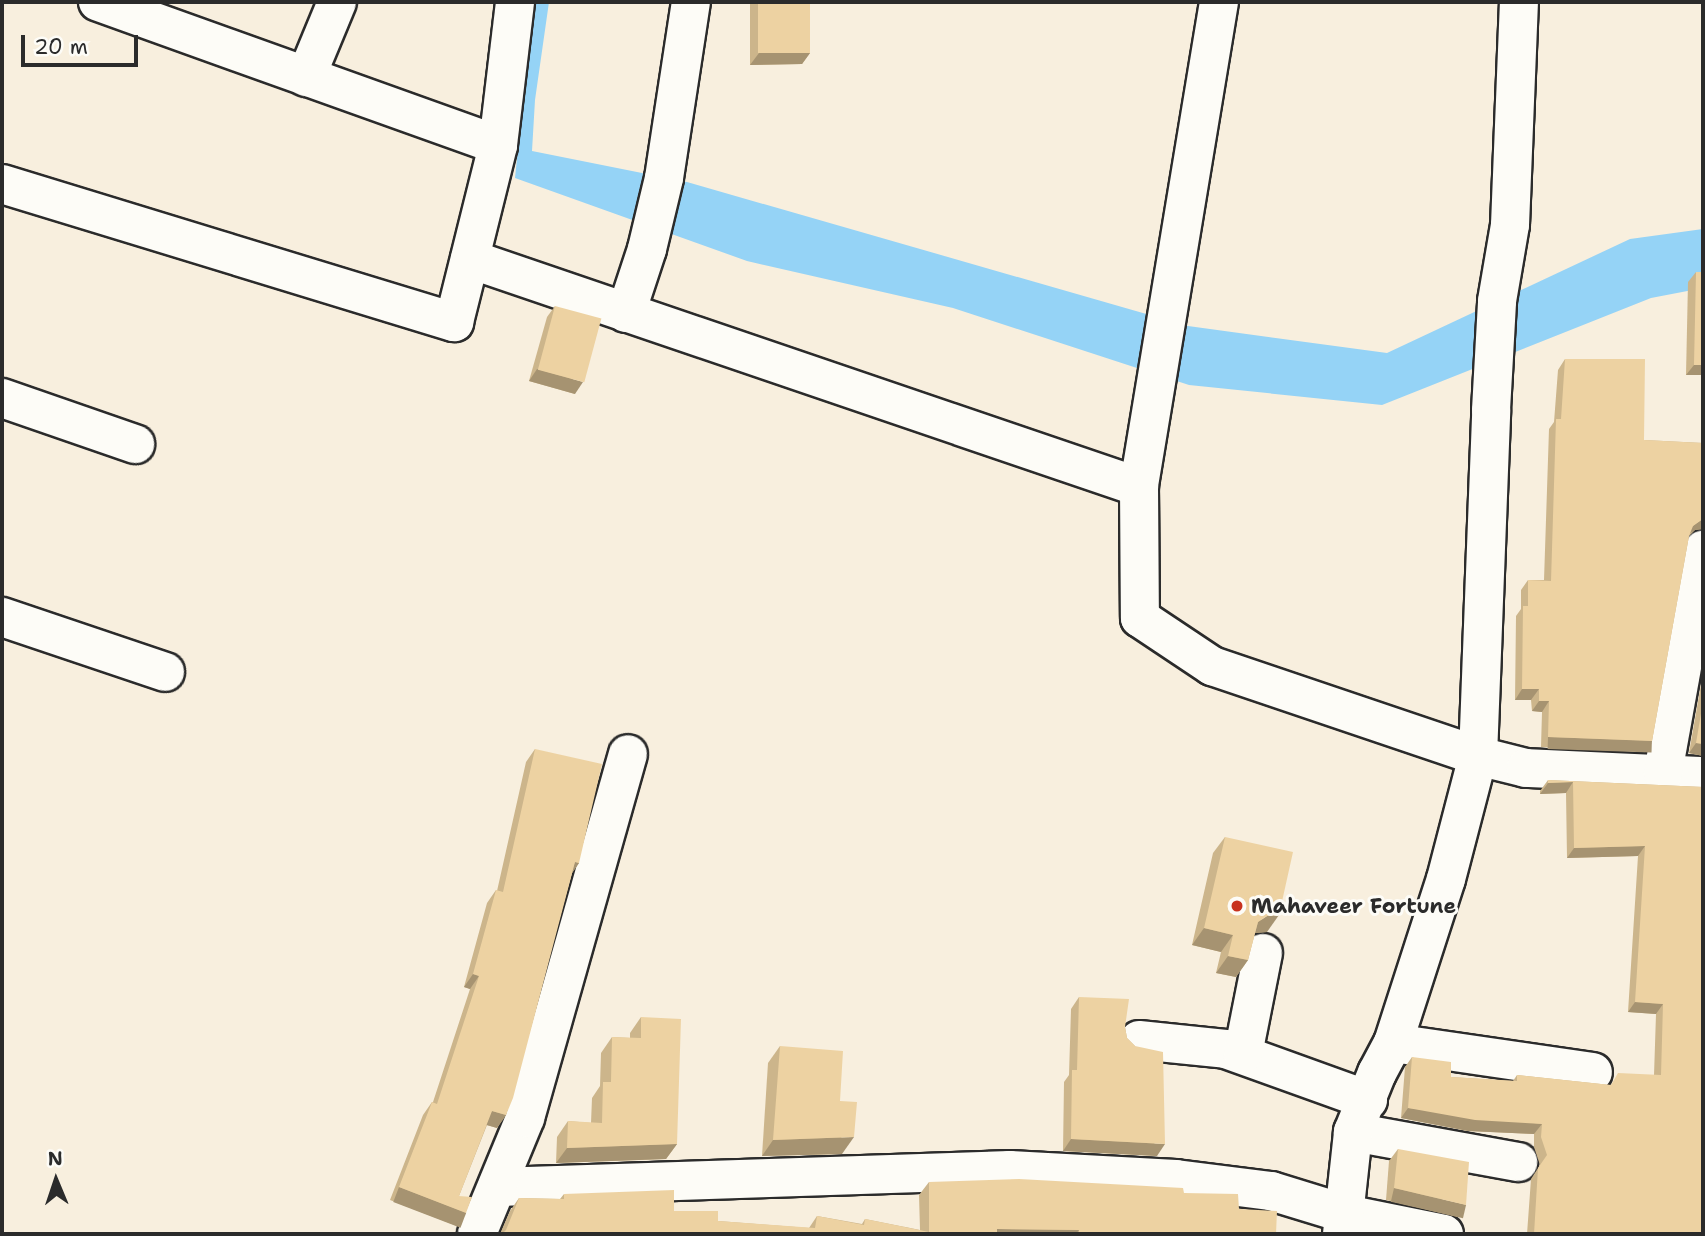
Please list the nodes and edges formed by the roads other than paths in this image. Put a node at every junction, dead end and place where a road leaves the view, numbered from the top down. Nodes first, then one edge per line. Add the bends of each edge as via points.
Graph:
1 (337, 2) edge
2 (515, 2) edge
3 (691, 2) edge
4 (1219, 2) edge
5 (1520, 2) edge
6 (119, 5) edge
7 (306, 76) junction
8 (498, 145) junction
9 (2, 184) edge
10 (470, 259) junction
11 (626, 313) junction
12 (2, 398) edge
13 (135, 444) dead end
14 (1139, 487) junction
15 (1703, 550) edge
16 (2, 617) edge
17 (165, 672) dead end
18 (628, 754) dead end
19 (1478, 756) junction
20 (1663, 773) junction
21 (1703, 776) edge
22 (1263, 953) dead end
23 (1139, 1040) dead end
24 (1393, 1043) junction
25 (1243, 1054) junction
26 (1593, 1072) dead end
27 (1361, 1116) junction
28 (1518, 1161) dead end
29 (497, 1187) junction
30 (1344, 1224) edge
31 (477, 1234) edge
32 (1444, 1234) edge

1 - 7 street
2 - 8 street
3 - 11 street via 664,178
4 - 14 street
5 - 19 street via 1510,226 1497,301
6 - 7 street
7 - 8 street
8 - 10 street
9 - 10 street via 454,322
10 - 11 street
11 - 14 street
12 - 13 street
14 - 19 street via 1140,618 1212,666
15 - 20 street
16 - 17 street
18 - 29 street via 525,1118
19 - 20 street via 1526,768
19 - 24 street via 1447,879
20 - 21 street
22 - 25 street
23 - 25 street
24 - 26 street
24 - 27 street
25 - 27 street
27 - 28 street
27 - 30 street
29 - 30 street via 1010,1170 1176,1179 1271,1191
29 - 31 street
30 - 32 street

